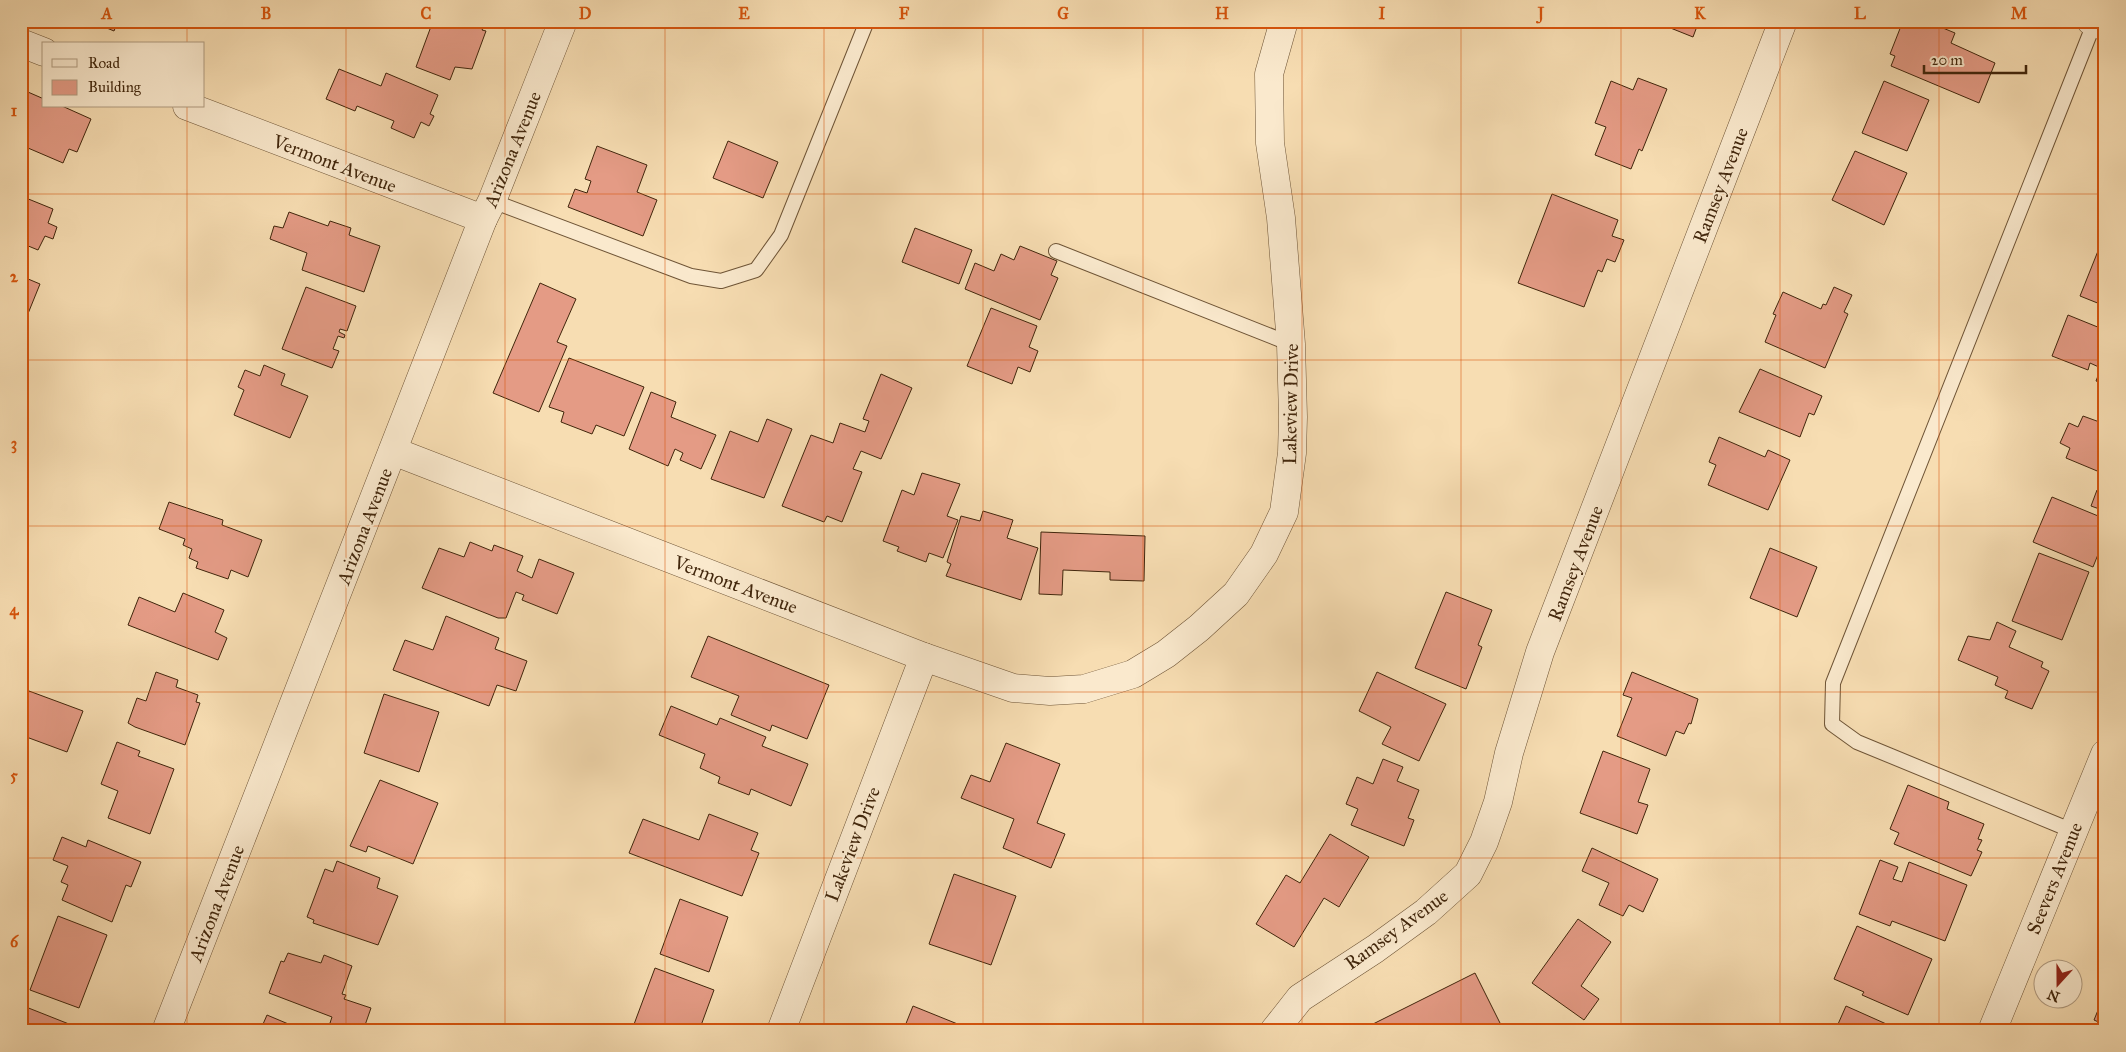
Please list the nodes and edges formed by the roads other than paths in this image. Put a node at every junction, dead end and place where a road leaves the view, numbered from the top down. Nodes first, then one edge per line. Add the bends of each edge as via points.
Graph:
1 (563, 21) edge
2 (868, 21) edge
3 (1284, 21) edge
4 (1783, 21) edge
5 (2096, 23) edge
6 (21, 43) edge
7 (42, 51) edge
8 (193, 108) edge
9 (488, 210) junction
10 (1056, 251) dead end
11 (1291, 344) junction
12 (393, 451) junction
13 (924, 657) junction
14 (1084, 689) joint
15 (2105, 754) edge
16 (2073, 831) junction
17 (166, 1031) edge
18 (781, 1031) edge
19 (1274, 1031) edge
20 (1992, 1031) edge

1 - 9 street, Arizona Avenue
2 - 9 lane via 781,235 756,270 721,281 691,276
3 - 11 street, Lakeview Drive via 1269,74 1270,133
4 - 19 street, Ramsey Avenue via 1540,652 1498,802 1468,874 1426,912 1300,998
5 - 16 lane via 1833,683 1832,724 1857,742
6 - 7 street
8 - 9 street, Vermont Avenue
9 - 12 street, Arizona Avenue
10 - 11 lane
11 - 14 street, Lakeview Drive via 1292,454 1284,512 1264,554 1236,594 1166,654 1133,674
12 - 13 street, Vermont Avenue
12 - 17 street, Arizona Avenue
13 - 14 street, Vermont Avenue via 1013,688
13 - 18 street, Lakeview Drive
15 - 16 street, Seevers Avenue
16 - 20 street, Seevers Avenue

